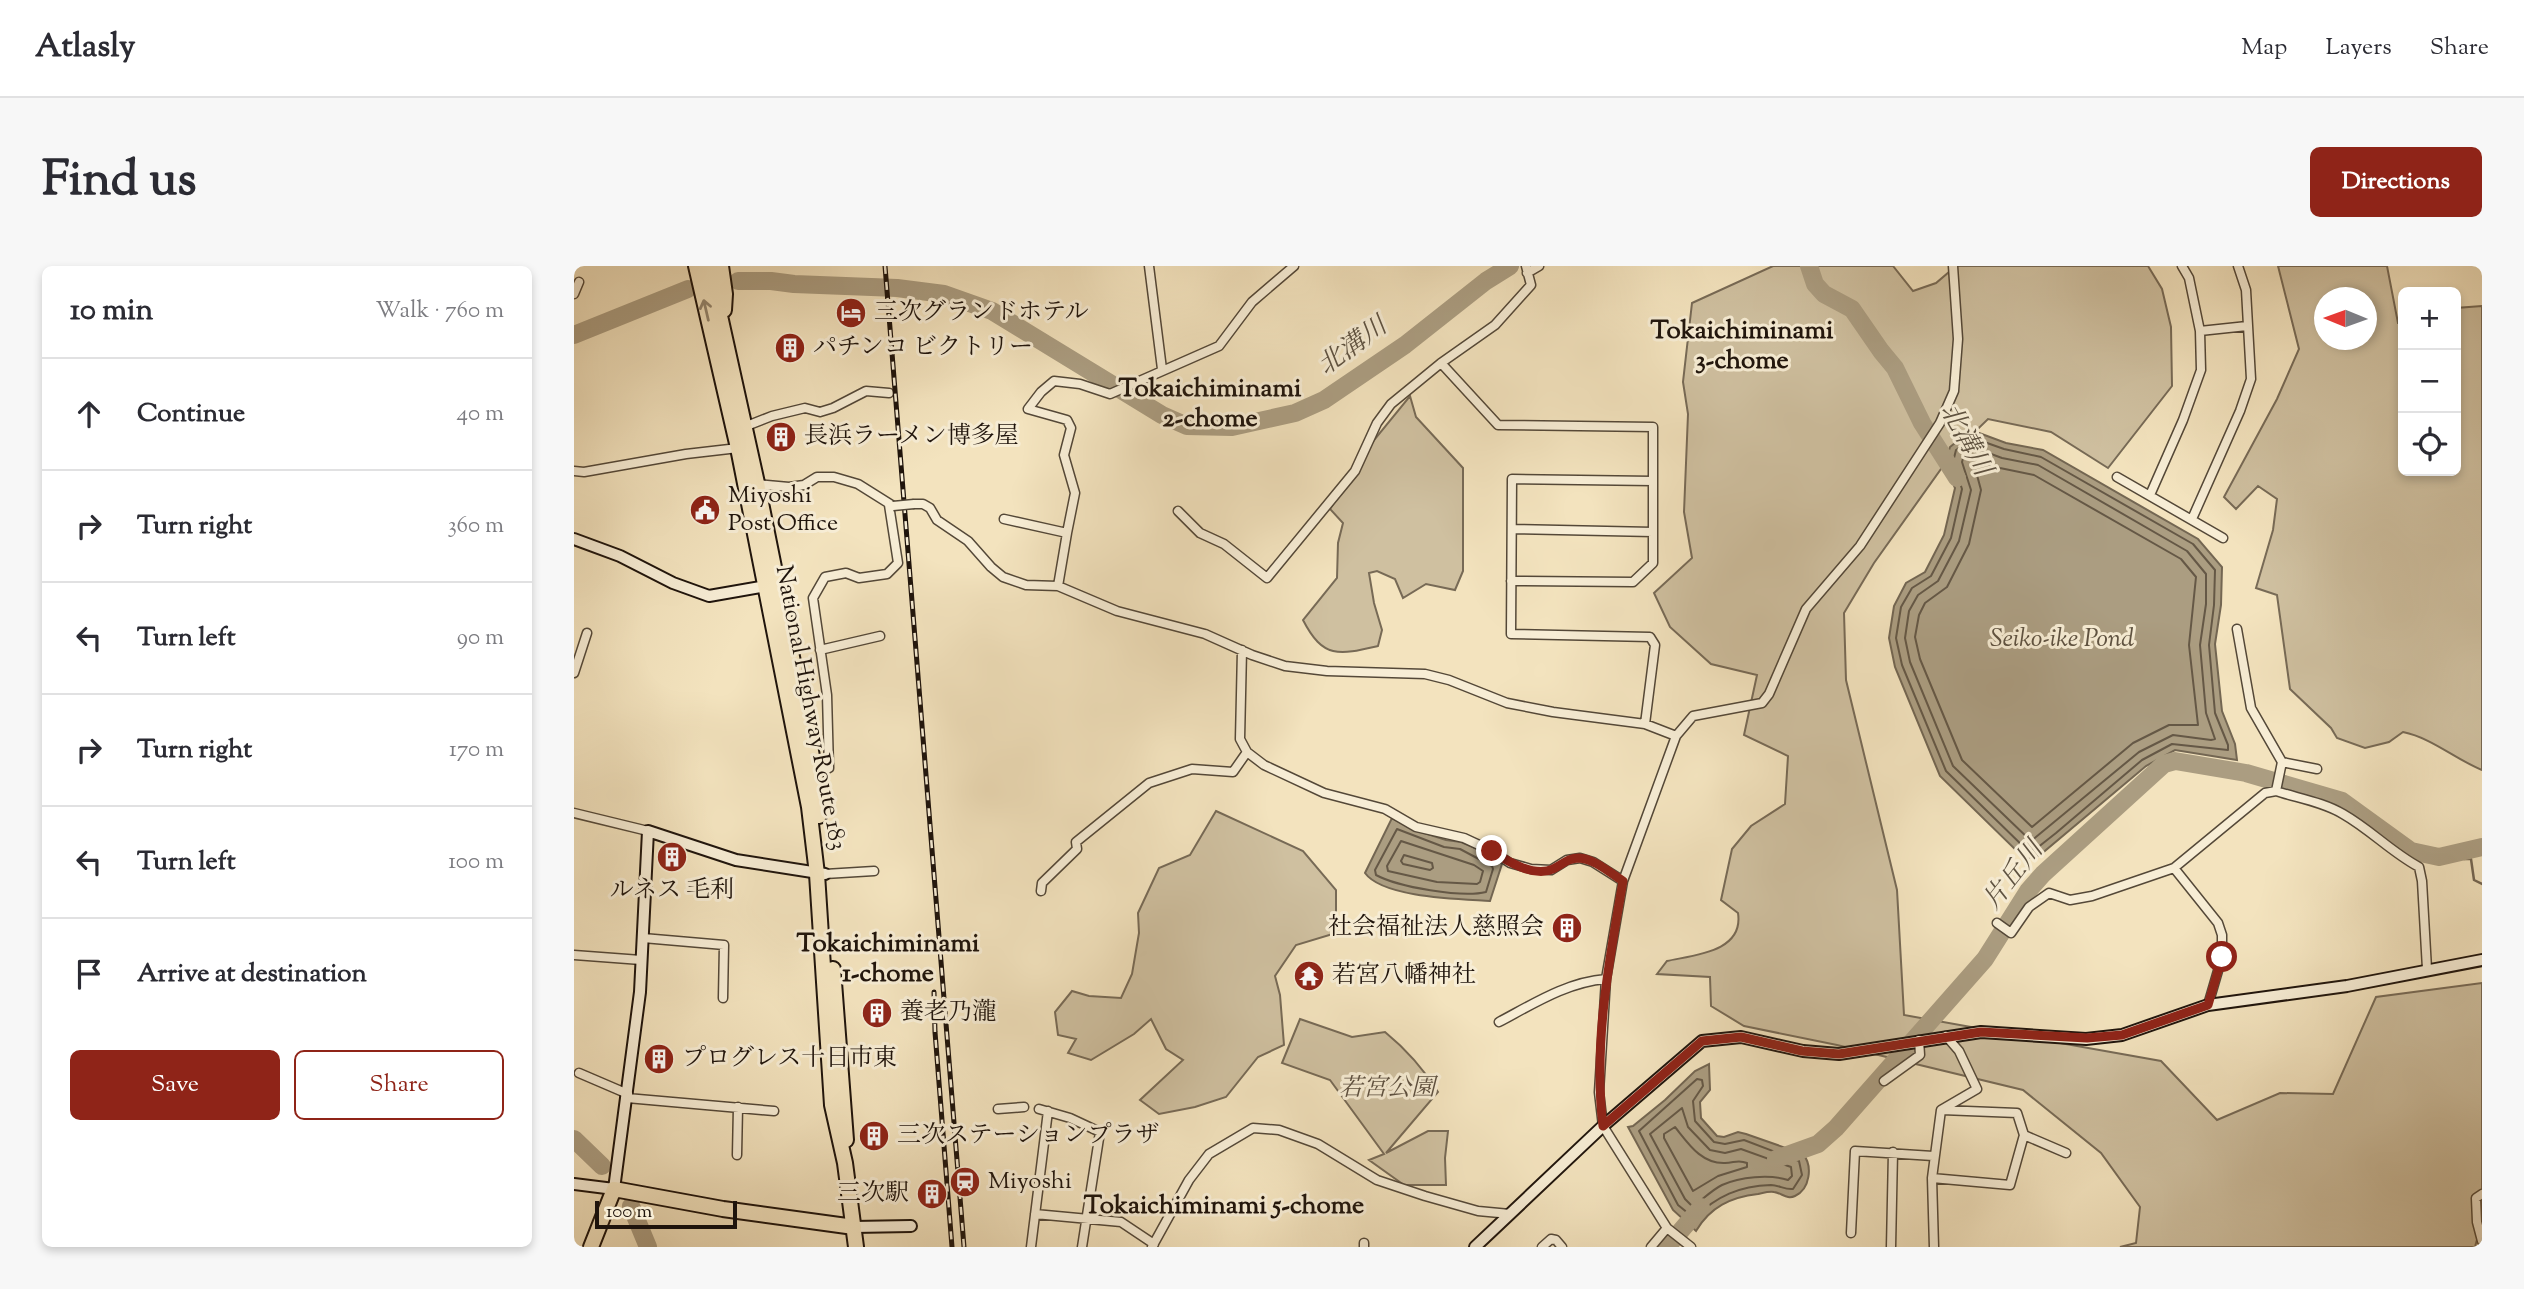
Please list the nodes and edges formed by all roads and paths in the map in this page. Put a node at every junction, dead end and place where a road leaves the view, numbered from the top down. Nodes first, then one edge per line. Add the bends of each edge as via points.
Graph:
1 (696, 266) edge
2 (709, 266) edge
3 (721, 266) edge
4 (731, 266) edge
5 (1149, 266) edge
6 (1294, 266) edge
7 (1539, 266) edge
8 (1953, 266) edge
9 (2182, 266) edge
10 (2238, 266) edge
11 (1527, 270) edge
12 (723, 281) junction
13 (579, 282) dead end
14 (574, 295) edge
15 (2247, 326) junction
16 (723, 328) junction
17 (2200, 331) junction
18 (1441, 363) junction
19 (1162, 369) junction
20 (889, 393) dead end
21 (744, 427) junction
22 (738, 448) junction
23 (574, 471) edge
24 (2117, 477) dead end
25 (1653, 481) junction
26 (751, 485) junction
27 (2150, 495) junction
28 (891, 505) junction
29 (1178, 511) dead end
30 (1004, 519) dead end
31 (2192, 519) junction
32 (1512, 529) junction
33 (1653, 532) junction
34 (1067, 533) junction
35 (2223, 538) dead end
36 (574, 539) edge
37 (1511, 581) junction
38 (770, 585) junction
39 (1058, 586) junction
40 (2237, 629) dead end
41 (587, 633) dead end
42 (880, 636) dead end
43 (820, 650) junction
44 (1242, 650) junction
45 (574, 673) edge
46 (1645, 724) junction
47 (1676, 736) junction
48 (1247, 752) junction
49 (2282, 762) junction
50 (2317, 769) dead end
51 (815, 771) junction
52 (2276, 791) junction
53 (574, 813) edge
54 (648, 831) junction
55 (2174, 868) junction
56 (874, 871) dead end
57 (821, 874) junction
58 (1623, 881) junction
59 (1041, 891) dead end
60 (1997, 923) dead end
61 (643, 938) junction
62 (574, 955) edge
63 (640, 960) junction
64 (2482, 960) edge
65 (2427, 969) junction
66 (1606, 979) junction
67 (723, 998) dead end
68 (2208, 1005) junction
69 (1499, 1022) dead end
70 (1947, 1036) junction
71 (1919, 1040) junction
72 (579, 1073) dead end
73 (1884, 1081) dead end
74 (627, 1096) junction
75 (738, 1107) junction
76 (1024, 1107) dead end
77 (998, 1109) dead end
78 (1941, 1110) junction
79 (775, 1111) dead end
80 (1603, 1126) junction
81 (2024, 1135) junction
82 (1893, 1152) junction
83 (2066, 1153) dead end
84 (737, 1155) dead end
85 (1933, 1156) junction
86 (1931, 1178) junction
87 (574, 1184) edge
88 (614, 1189) junction
89 (2482, 1194) edge
90 (1035, 1213) junction
91 (1510, 1214) junction
92 (1087, 1219) junction
93 (911, 1226) dead end
94 (854, 1227) junction
95 (1667, 1228) junction
96 (1851, 1234) dead end
97 (2482, 1241) edge
98 (1153, 1246) edge
99 (591, 1247) edge
100 (856, 1247) edge
101 (1031, 1247) edge
102 (1082, 1247) edge
103 (1475, 1247) edge
104 (1542, 1247) edge
105 (1562, 1247) edge
106 (1651, 1247) edge
107 (1691, 1247) edge
108 (1891, 1247) edge
109 (1934, 1247) edge

22 -> 1 highway, National Highway Route 183
2 - 16 highway, National Highway Route 183
3 - 12 highway
4 - 12 street
5 - 19 street
6 - 19 street via 1252,302 1219,346
7 - 11 street
8 - 47 street via 1958,339 1954,391 1940,423 1860,546 1811,602 1762,703 1693,716
9 - 17 street via 2189,278
10 - 15 street via 2246,290
11 - 18 street via 1531,285 1495,325
12 - 16 highway
13 - 14 street
15 - 17 street
15 - 31 street via 2250,379
16 - 21 highway, National Highway Route 183
17 - 27 street via 2201,370
18 - 25 street via 1498,425 1653,426
18 - 29 street via 1391,404 1354,471 1267,578 1224,544 1200,533
19 - 34 street via 1110,394 1054,381 1028,409 1067,420 1071,428 1063,455 1075,493
20 - 21 street via 866,391 820,412 805,408
21 - 26 highway, National Highway Route 183
22 - 23 street
22 - 26 highway, National Highway Route 183
24 - 27 street
25 - 32 street via 1512,479
25 - 33 street
26 - 28 street via 789,487 817,477 834,477 858,484
26 - 38 highway, National Highway Route 183
27 - 31 street
28 - 39 street, bridge via 930,508 937,520 968,541 1003,577 1026,585
28 - 43 street via 898,563 887,574 825,577 813,598
30 - 34 street
31 - 35 street
32 - 33 street
32 - 37 street
33 - 37 street via 1653,564 1633,582
34 - 39 street
36 - 38 street via 709,596
37 - 46 street via 1511,634 1650,637 1655,645
38 - 51 highway, National Highway Route 183
38 - 57 highway, National Highway Route 183
39 - 44 street via 1117,611 1206,634
40 - 49 street via 2251,708
41 - 45 street
42 - 43 street
43 - 51 street via 827,695 829,768
44 - 46 street via 1285,666 1425,674 1507,703
44 - 48 street via 1239,726
46 - 47 street
47 - 58 street
48 - 58 street via 1264,765 1325,793 1385,809 1416,827 1464,838 1510,863 1551,870 1580,858
48 - 59 street via 1233,772 1192,769 1149,783 1076,842 1077,849 1042,883
49 - 50 street
49 - 52 street
51 - 57 highway, National Highway Route 183
52 - 55 street via 2254,802
52 - 65 street via 2340,812 2419,867
53 - 54 street
54 - 57 street via 736,860
54 - 61 street
55 - 60 street via 2070,901 2049,894 2029,907 2011,933
55 - 68 street via 2218,923 2222,935 2222,957
56 - 57 street
57 - 94 highway, National Highway Route 183 via 832,1105
58 - 66 street
61 - 63 street
61 - 67 street via 724,945
62 - 63 street
63 - 74 street
64 - 65 street
65 - 68 street via 2347,986
66 - 69 street via 1558,991
66 - 80 street via 1599,1083
68 - 70 street via 2122,1035 2087,1038 1981,1032
70 - 71 street
70 - 78 street via 1977,1089
71 - 73 street via 1920,1055
71 - 80 street via 1839,1054 1741,1037 1702,1041
72 - 74 street
74 - 75 street
74 - 88 street
75 - 79 street
75 - 84 street
76 - 77 street
78 - 81 street via 2017,1114
78 - 85 street
80 - 91 street
80 - 95 street
81 - 83 street
81 - 86 street via 2010,1185
82 - 85 street
82 - 96 street via 1855,1151
82 - 108 street
85 - 86 street
86 - 109 street
87 - 88 street
88 - 94 highway
88 - 99 highway
89 - 97 street via 2476,1198
90 - 92 street
90 - 92 street via 1043,1110 1100,1132
90 - 101 street
91 - 98 street via 1478,1211 1377,1180 1318,1144 1279,1130 1253,1128 1209,1154 1189,1180
91 - 103 street
92 - 98 street via 1122,1222
92 - 102 street
93 - 94 street
94 - 100 highway, National Highway Route 183
95 - 106 street
95 - 107 street
104 - 105 street via 1551,1239

